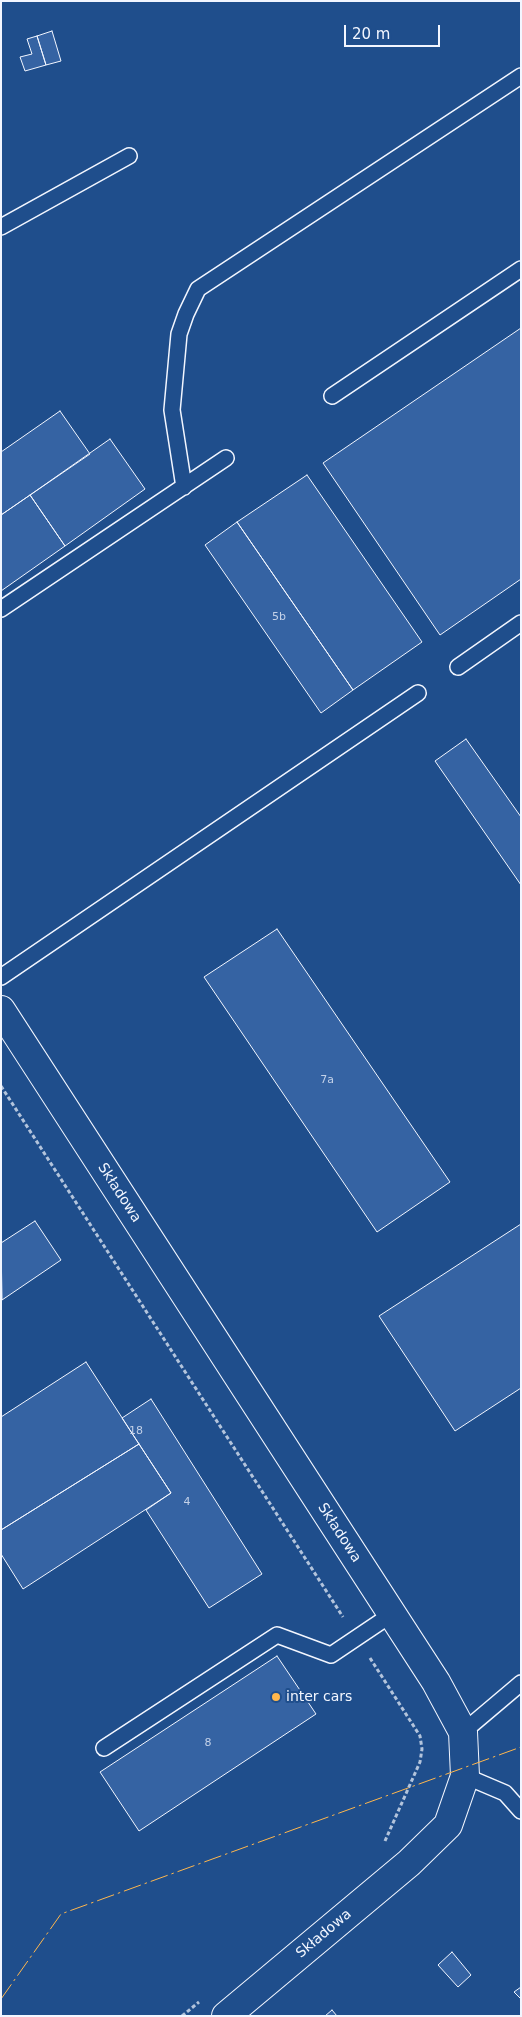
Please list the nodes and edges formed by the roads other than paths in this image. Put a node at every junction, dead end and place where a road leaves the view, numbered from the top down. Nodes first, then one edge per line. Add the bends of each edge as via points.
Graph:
1 (521, 76) edge
2 (129, 156) dead end
3 (1, 227) edge
4 (521, 269) edge
5 (332, 396) dead end
6 (226, 458) dead end
7 (184, 487) junction
8 (1, 609) edge
9 (521, 623) edge
10 (458, 667) dead end
11 (418, 693) dead end
12 (1, 978) edge
13 (1, 1010) edge
14 (392, 1614) junction
15 (521, 1684) edge
16 (463, 1732) junction
17 (104, 1748) dead end
18 (465, 1776) junction
19 (521, 1810) edge
20 (226, 2016) edge

1 - 7 lane via 198,289 179,334 172,410
2 - 3 lane
4 - 5 lane
6 - 7 lane
7 - 8 lane
9 - 10 lane
11 - 12 lane
13 - 14 street, Składowa
14 - 16 street, Składowa via 436,1682
14 - 17 lane via 331,1655 277,1635
15 - 16 lane
16 - 18 street, Składowa
18 - 19 lane via 505,1793
18 - 20 street, Składowa via 448,1825 409,1864

